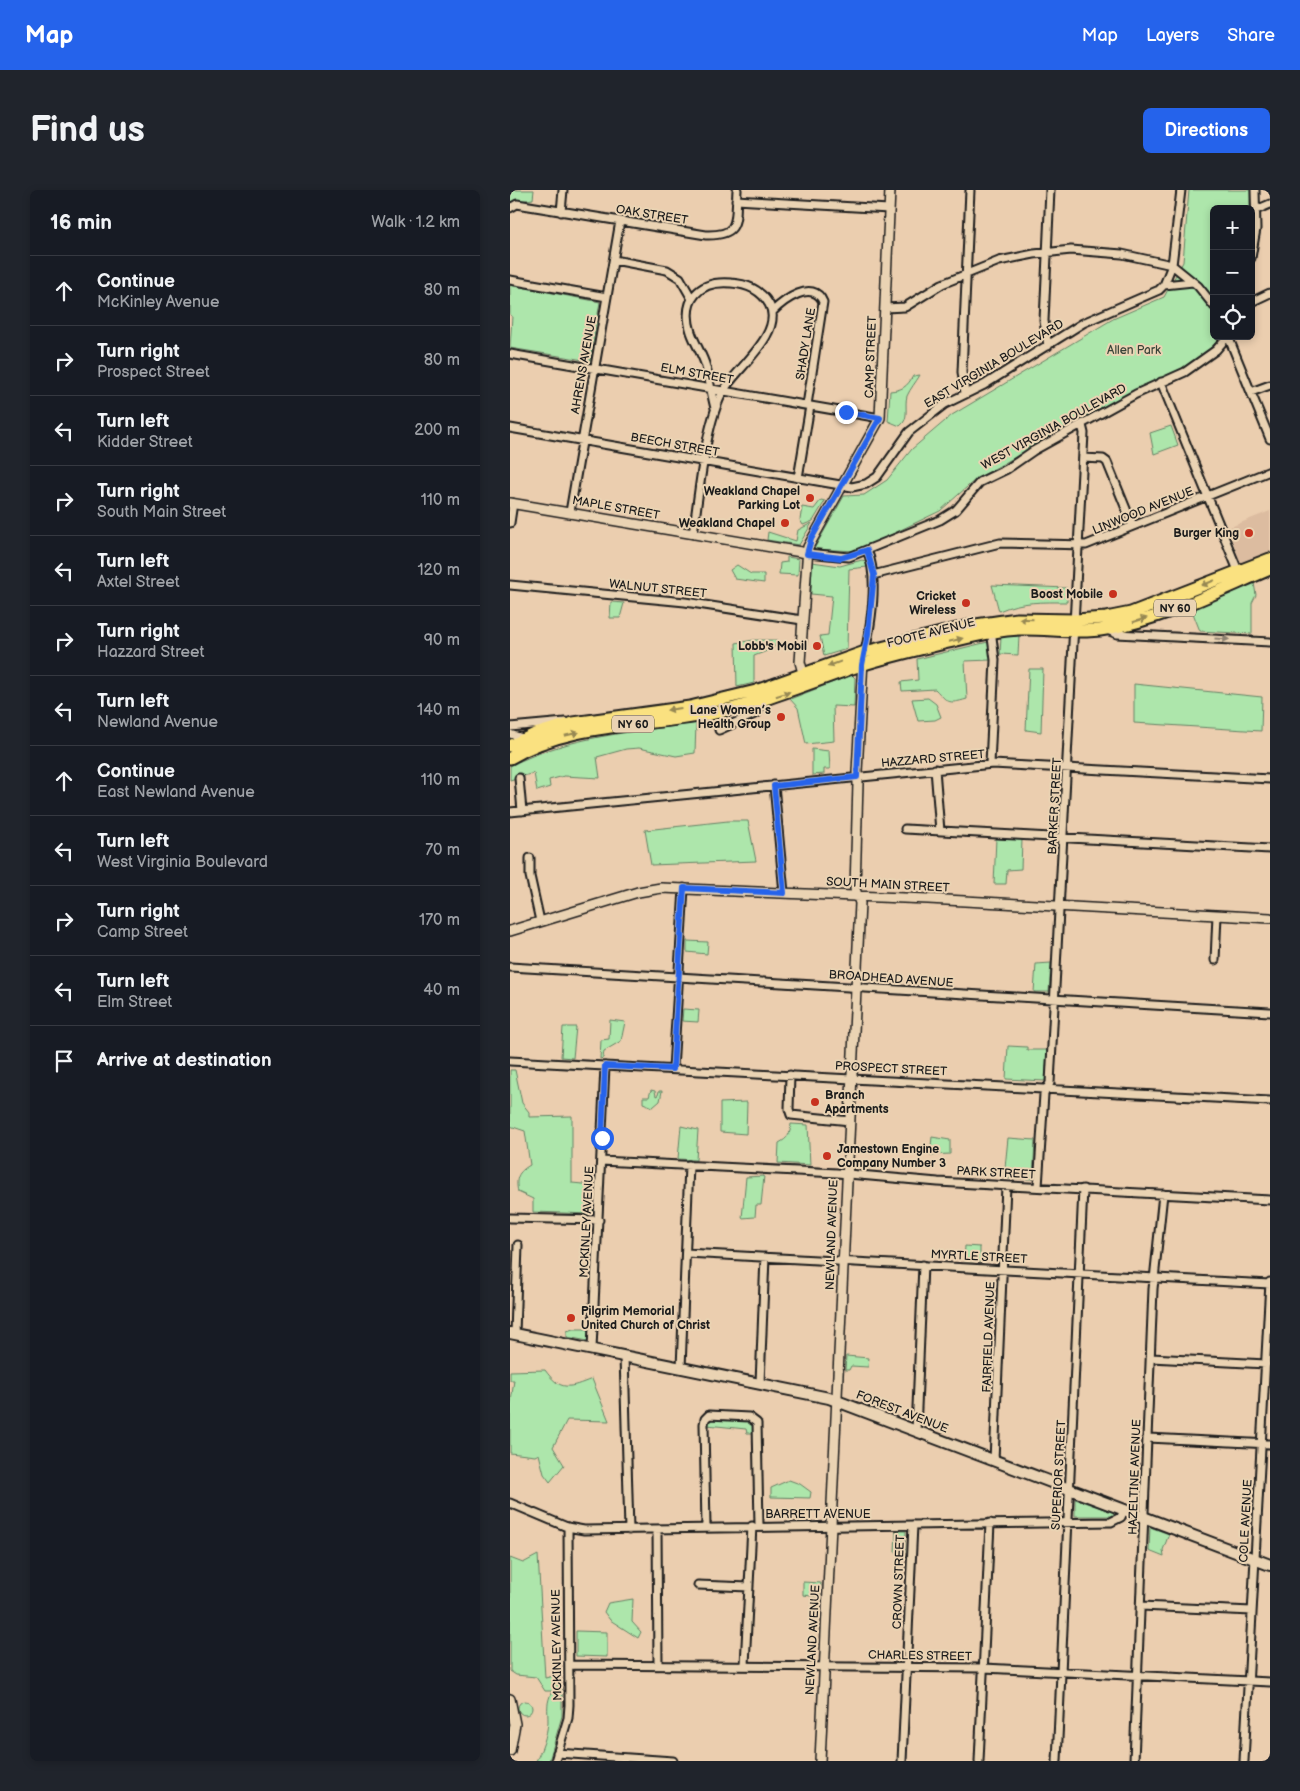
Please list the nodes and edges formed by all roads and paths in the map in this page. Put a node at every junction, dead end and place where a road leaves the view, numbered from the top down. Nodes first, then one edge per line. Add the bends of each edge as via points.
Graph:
1 (563, 190) edge
2 (736, 190) edge
3 (890, 190) edge
4 (970, 190) edge
5 (1050, 190) edge
6 (1181, 190) edge
7 (1255, 190) edge
8 (736, 200) junction
9 (1270, 204) edge
10 (511, 207) edge
11 (890, 208) junction
12 (1256, 210) junction
13 (561, 212) junction
14 (620, 221) junction
15 (1252, 250) edge
16 (1047, 252) junction
17 (614, 260) junction
18 (1172, 265) junction
19 (966, 273) junction
20 (510, 280) edge
21 (1193, 282) junction
22 (1164, 285) junction
23 (1270, 293) edge
24 (607, 297) junction
25 (692, 299) junction
26 (1255, 300) edge
27 (1210, 301) edge
28 (885, 308) junction
29 (772, 312) junction
30 (1224, 340) edge
31 (1230, 340) edge
32 (1048, 346) junction
33 (510, 354) edge
34 (595, 368) junction
35 (1161, 382) junction
36 (1270, 385) edge
37 (711, 388) junction
38 (724, 391) junction
39 (1251, 392) junction
40 (964, 393) junction
41 (808, 405) junction
42 (715, 408) junction
43 (880, 418) junction
44 (1082, 425) junction
45 (510, 428) edge
46 (1270, 439) edge
47 (582, 441) junction
48 (1083, 458) junction
49 (705, 462) junction
50 (1270, 471) edge
51 (798, 478) junction
52 (842, 485) junction
53 (1207, 497) junction
54 (512, 505) edge
55 (570, 512) junction
56 (510, 523) edge
57 (1133, 526) junction
58 (693, 534) junction
59 (1079, 546) junction
60 (867, 550) junction
61 (807, 554) junction
62 (1270, 559) edge
63 (1270, 569) edge
64 (874, 575) junction
65 (1240, 576) junction
66 (510, 585) edge
67 (802, 620) junction
68 (1075, 626) junction
69 (991, 627) junction
70 (1104, 629) junction
71 (1270, 642) edge
72 (865, 652) junction
73 (862, 665) junction
74 (805, 681) junction
75 (757, 696) junction
76 (573, 723) junction
77 (510, 727) edge
78 (719, 730) dead end
79 (510, 734) edge
80 (526, 738) junction
81 (539, 744) junction
82 (510, 746) edge
83 (510, 758) edge
84 (990, 764) junction
85 (1068, 768) junction
86 (935, 769) junction
87 (857, 777) junction
88 (519, 778) dead end
89 (1270, 779) edge
90 (774, 786) junction
91 (522, 811) junction
92 (510, 812) edge
93 (905, 829) dead end
94 (940, 832) junction
95 (1064, 838) junction
96 (1270, 849) edge
97 (530, 858) dead end
98 (684, 888) junction
99 (784, 893) junction
100 (857, 895) junction
101 (1060, 906) junction
102 (1217, 915) junction
103 (1270, 918) edge
104 (540, 921) junction
105 (510, 930) edge
106 (1215, 960) dead end
107 (510, 967) edge
108 (678, 978) junction
109 (855, 988) junction
110 (1054, 1001) junction
111 (1270, 1012) edge
112 (510, 1061) edge
113 (605, 1066) junction
114 (673, 1069) junction
115 (790, 1075) junction
116 (852, 1078) junction
117 (1047, 1088) junction
118 (1270, 1101) edge
119 (850, 1121) junction
120 (601, 1161) junction
121 (689, 1166) junction
122 (847, 1174) junction
123 (1006, 1186) junction
124 (1038, 1187) junction
125 (1082, 1189) junction
126 (1163, 1194) junction
127 (1270, 1200) edge
128 (510, 1218) edge
129 (599, 1220) junction
130 (518, 1245) dead end
131 (686, 1253) junction
132 (765, 1257) junction
133 (843, 1261) junction
134 (923, 1265) junction
135 (1003, 1270) junction
136 (1078, 1274) junction
137 (1154, 1278) junction
138 (1270, 1283) edge
139 (513, 1333) edge
140 (592, 1349) junction
141 (624, 1356) junction
142 (1151, 1358) junction
143 (1266, 1364) junction
144 (681, 1368) junction
145 (760, 1383) junction
146 (837, 1400) junction
147 (916, 1431) junction
148 (1148, 1438) junction
149 (1266, 1444) edge
150 (994, 1460) junction
151 (1070, 1489) junction
152 (510, 1503) edge
153 (1124, 1510) junction
154 (1144, 1518) junction
155 (1068, 1522) junction
156 (990, 1523) junction
157 (830, 1525) junction
158 (913, 1525) junction
159 (755, 1526) junction
160 (568, 1527) junction
161 (706, 1527) junction
162 (657, 1529) junction
163 (629, 1530) junction
164 (1256, 1559) junction
165 (1270, 1565) edge
166 (698, 1585) dead end
167 (749, 1587) junction
168 (1141, 1606) junction
169 (1252, 1611) junction
170 (569, 1665) junction
171 (658, 1665) junction
172 (745, 1665) junction
173 (824, 1666) junction
174 (907, 1667) junction
175 (984, 1668) junction
176 (1060, 1672) junction
177 (1138, 1675) junction
178 (1248, 1681) junction
179 (1270, 1682) edge
180 (510, 1699) edge
181 (510, 1751) edge
182 (557, 1753) junction
183 (554, 1761) edge
184 (673, 1761) edge
185 (820, 1761) edge
186 (902, 1761) edge
187 (980, 1761) edge
188 (1057, 1761) edge
189 (1134, 1761) edge
190 (1244, 1761) edge

1 - 13 street
2 - 8 street
3 - 11 street, CAMP STREET
4 - 19 street
5 - 16 street
6 - 18 street
7 - 12 street
8 - 11 street
8 - 14 street, OAK STREET via 734,223 729,232 720,236
9 - 12 street
10 - 13 street, OAK STREET via 517,204
11 - 28 street, CAMP STREET
12 - 15 street
13 - 14 street, OAK STREET
14 - 17 street, AHRENS AVENUE
16 - 18 street via 1104,251
16 - 19 street via 1014,257
16 - 32 street via 1044,321
17 - 24 street, AHRENS AVENUE
17 - 25 street via 668,270 680,278
18 - 21 street
18 - 22 street
19 - 28 street via 905,307
19 - 40 street
20 - 24 street
21 - 22 street
21 - 27 street
22 - 32 street, EAST VIRGINIA BOULEVARD via 1153,294 1083,323
23 - 26 street
24 - 34 street, AHRENS AVENUE
25 - 29 street via 695,292 706,286 734,283 762,294
25 - 37 street via 689,325 706,365
28 - 43 street, CAMP STREET
29 - 38 street via 768,334
29 - 41 street, SHADY LANE via 788,298 801,293 818,295 823,302
30 - 35 street, WEST VIRGINIA BOULEVARD via 1204,360
31 - 39 street
32 - 40 street, EAST VIRGINIA BOULEVARD via 984,385
33 - 34 street, ELM STREET
34 - 37 street, ELM STREET
34 - 47 street, AHRENS AVENUE
35 - 44 street, WEST VIRGINIA BOULEVARD
35 - 53 street
36 - 39 street
37 - 38 street, ELM STREET
37 - 42 street
38 - 41 street, ELM STREET
38 - 42 street
39 - 46 street
40 - 52 street, EAST VIRGINIA BOULEVARD via 909,432 878,477 856,487
41 - 43 street, ELM STREET
41 - 51 street, SHADY LANE
42 - 49 street
43 - 52 street, CAMP STREET
44 - 48 street, BARKER STREET
44 - 60 street, WEST VIRGINIA BOULEVARD via 980,482 947,517
45 - 47 street, BEECH STREET
47 - 49 street, BEECH STREET
47 - 55 street, AHRENS AVENUE
48 - 57 street via 1107,462
48 - 59 street, BARKER STREET
49 - 51 street, BEECH STREET
49 - 58 street
50 - 53 street, LINWOOD AVENUE
51 - 52 street, BEECH STREET
52 - 61 street, CAMP STREET via 811,539
53 - 57 street, LINWOOD AVENUE
53 - 65 street
54 - 55 street, MAPLE STREET
54 - 56 street
55 - 58 street, MAPLE STREET
57 - 59 street, LINWOOD AVENUE via 1092,544
58 - 61 street, MAPLE STREET
59 - 64 street, LINWOOD AVENUE via 1000,543
59 - 68 street, BARKER STREET
60 - 61 street, WEST VIRGINIA BOULEVARD via 841,558
60 - 64 street
61 - 67 street, CAMP STREET
62 - 65 highway, FOOTE AVENUE / NY 60
63 - 65 highway, FOOTE AVENUE / NY 60
64 - 72 street
65 -> 68 highway, FOOTE AVENUE / NY 60 via 1131,613
70 -> 65 highway, FOOTE AVENUE / NY 60 via 1145,619
66 - 67 street, WALNUT STREET via 685,602
67 - 74 street, CAMP STREET via 800,662
68 - 69 highway, FOOTE AVENUE / NY 60 via 1017,619
68 - 70 highway, FOOTE AVENUE / NY 60
68 - 85 street, BARKER STREET
69 - 72 highway, FOOTE AVENUE / NY 60
73 -> 69 highway, FOOTE AVENUE / NY 60
69 - 84 street via 995,660
70 -> 71 street via 1117,634
72 - 73 street, NEWLAND AVENUE
72 -> 74 highway, FOOTE AVENUE / NY 60
73 - 74 highway, FOOTE AVENUE / NY 60
73 - 87 street, NEWLAND AVENUE
74 - 75 highway, FOOTE AVENUE / NY 60
75 -> 76 highway, FOOTE AVENUE / NY 60
75 - 78 street via 760,709 757,713
81 -> 75 highway, FOOTE AVENUE / NY 60 via 597,729 684,718
76 - 77 street, FOOTE AVENUE
76 - 80 highway, FOOTE AVENUE / NY 60
79 - 80 street
80 - 81 street
80 - 82 highway, FOOTE AVENUE / NY 60
81 - 83 highway, FOOTE AVENUE / NY 60
84 - 85 street, HAZZARD STREET
84 - 86 street, HAZZARD STREET
85 - 89 street, HAZZARD STREET
85 - 95 street, BARKER STREET
86 - 87 street, HAZZARD STREET
86 - 94 street
87 - 90 street, HAZZARD STREET
87 - 100 street, NEWLAND AVENUE
88 - 91 street
90 - 91 street, HAZZARD STREET
90 - 99 street
91 - 92 street, HAZZARD STREET
93 - 94 street
94 - 95 street
95 - 96 street
95 - 101 street, BARKER STREET
97 - 104 street via 530,876
98 - 99 street, SOUTH MAIN STREET
98 - 104 street, SOUTH MAIN STREET via 645,890
98 - 108 street
99 - 100 street, SOUTH MAIN STREET
100 - 101 street, SOUTH MAIN STREET
100 - 109 street, NEWLAND AVENUE via 860,903
101 - 102 street, SOUTH MAIN STREET
101 - 110 street, BARKER STREET
102 - 103 street, SOUTH MAIN STREET
102 - 106 street
104 - 105 street, SOUTH MAIN STREET
107 - 108 street, BROADHEAD AVENUE
108 - 109 street, BROADHEAD AVENUE
108 - 114 street
109 - 110 street, BROADHEAD AVENUE
109 - 116 street, NEWLAND AVENUE
110 - 111 street, BROADHEAD AVENUE
110 - 117 street, BARKER STREET via 1050,1083
112 - 113 street, PROSPECT STREET
113 - 114 street, PROSPECT STREET
113 - 120 street, MCKINLEY AVENUE
114 - 115 street, PROSPECT STREET
115 - 116 street, PROSPECT STREET
115 - 119 street via 791,1115
116 - 117 street, PROSPECT STREET
116 - 119 street, NEWLAND AVENUE
117 - 118 street, PROSPECT STREET
117 - 124 street, BARKER STREET
119 - 122 street, NEWLAND AVENUE
120 - 121 street, PARK STREET
120 - 129 street, MCKINLEY AVENUE
121 - 122 street, PARK STREET
121 - 131 street
122 - 123 street, PARK STREET
122 - 133 street, NEWLAND AVENUE
123 - 124 street, PARK STREET
123 - 135 street, FAIRFIELD AVENUE
124 - 125 street, PARK STREET
125 - 126 street, PARK STREET
125 - 136 street, SUPERIOR STREET
126 - 127 street, PARK STREET
126 - 137 street, HAZELTINE AVENUE
128 - 129 street
129 - 140 street, MCKINLEY AVENUE
130 - 139 street
131 - 132 street, MYRTLE STREET
131 - 144 street
132 - 133 street, MYRTLE STREET
132 - 145 street
133 - 134 street, MYRTLE STREET
133 - 146 street, NEWLAND AVENUE
134 - 135 street, MYRTLE STREET
134 - 147 street
135 - 136 street, MYRTLE STREET
135 - 150 street, FAIRFIELD AVENUE
136 - 137 street, MYRTLE STREET
136 - 151 street, SUPERIOR STREET
137 - 138 street, MYRTLE STREET
137 - 142 street, HAZELTINE AVENUE
138 - 143 street, COLE AVENUE
139 - 140 main road, FOREST AVENUE
140 - 141 main road, FOREST AVENUE
141 - 144 main road, FOREST AVENUE
141 - 163 street
142 - 143 street
142 - 148 street, HAZELTINE AVENUE
143 - 149 street, COLE AVENUE
144 - 145 main road, FOREST AVENUE
145 - 146 main road, FOREST AVENUE
146 - 147 main road, FOREST AVENUE
146 - 157 street, NEWLAND AVENUE
147 - 150 main road, FOREST AVENUE
148 - 149 street
148 - 154 street, HAZELTINE AVENUE
149 - 164 street, COLE AVENUE
150 - 151 main road, FOREST AVENUE
151 - 153 main road, FOREST AVENUE
151 - 155 street, SUPERIOR STREET
152 - 160 street, BARRETT AVENUE
153 - 154 main road, FOREST AVENUE
153 - 155 street, BARRETT AVENUE via 1118,1520 1111,1522
154 - 164 main road, FOREST AVENUE
154 - 168 street, HAZELTINE AVENUE
155 - 156 street, BARRETT AVENUE
155 - 176 street, SUPERIOR STREET
156 - 158 street, BARRETT AVENUE
156 - 175 street
157 - 158 street, BARRETT AVENUE
157 - 159 street, BARRETT AVENUE
157 - 173 street, NEWLAND AVENUE
158 - 174 street, CROWN STREET
159 - 161 street, BARRETT AVENUE
159 - 161 street via 758,1427 749,1418 710,1415 705,1418
159 - 167 street
160 - 163 street, BARRETT AVENUE
160 - 170 street, MCKINLEY AVENUE
161 - 162 street, BARRETT AVENUE
162 - 163 street, BARRETT AVENUE
162 - 171 street
164 - 165 main road, FOREST AVENUE
164 - 169 street, COLE AVENUE
166 - 167 street
167 - 172 street
168 - 169 street
168 - 177 street, HAZELTINE AVENUE
169 - 178 street, COLE AVENUE
170 - 171 street, CHARLES STREET
170 - 182 street, MCKINLEY AVENUE via 568,1718
171 - 172 street, CHARLES STREET
172 - 173 street, CHARLES STREET
173 - 174 street, CHARLES STREET
173 - 185 street, NEWLAND AVENUE
174 - 175 street, CHARLES STREET
174 - 186 street, CROWN STREET
175 - 176 street, CHARLES STREET
175 - 187 street
176 - 177 street, CHARLES STREET
176 - 188 street, SUPERIOR STREET
177 - 178 street, CHARLES STREET
177 - 189 street, HAZELTINE AVENUE
178 - 179 street, CHARLES STREET
178 - 190 street, COLE AVENUE
180 - 181 street via 515,1724
182 - 183 street, MCKINLEY AVENUE
182 - 184 street

